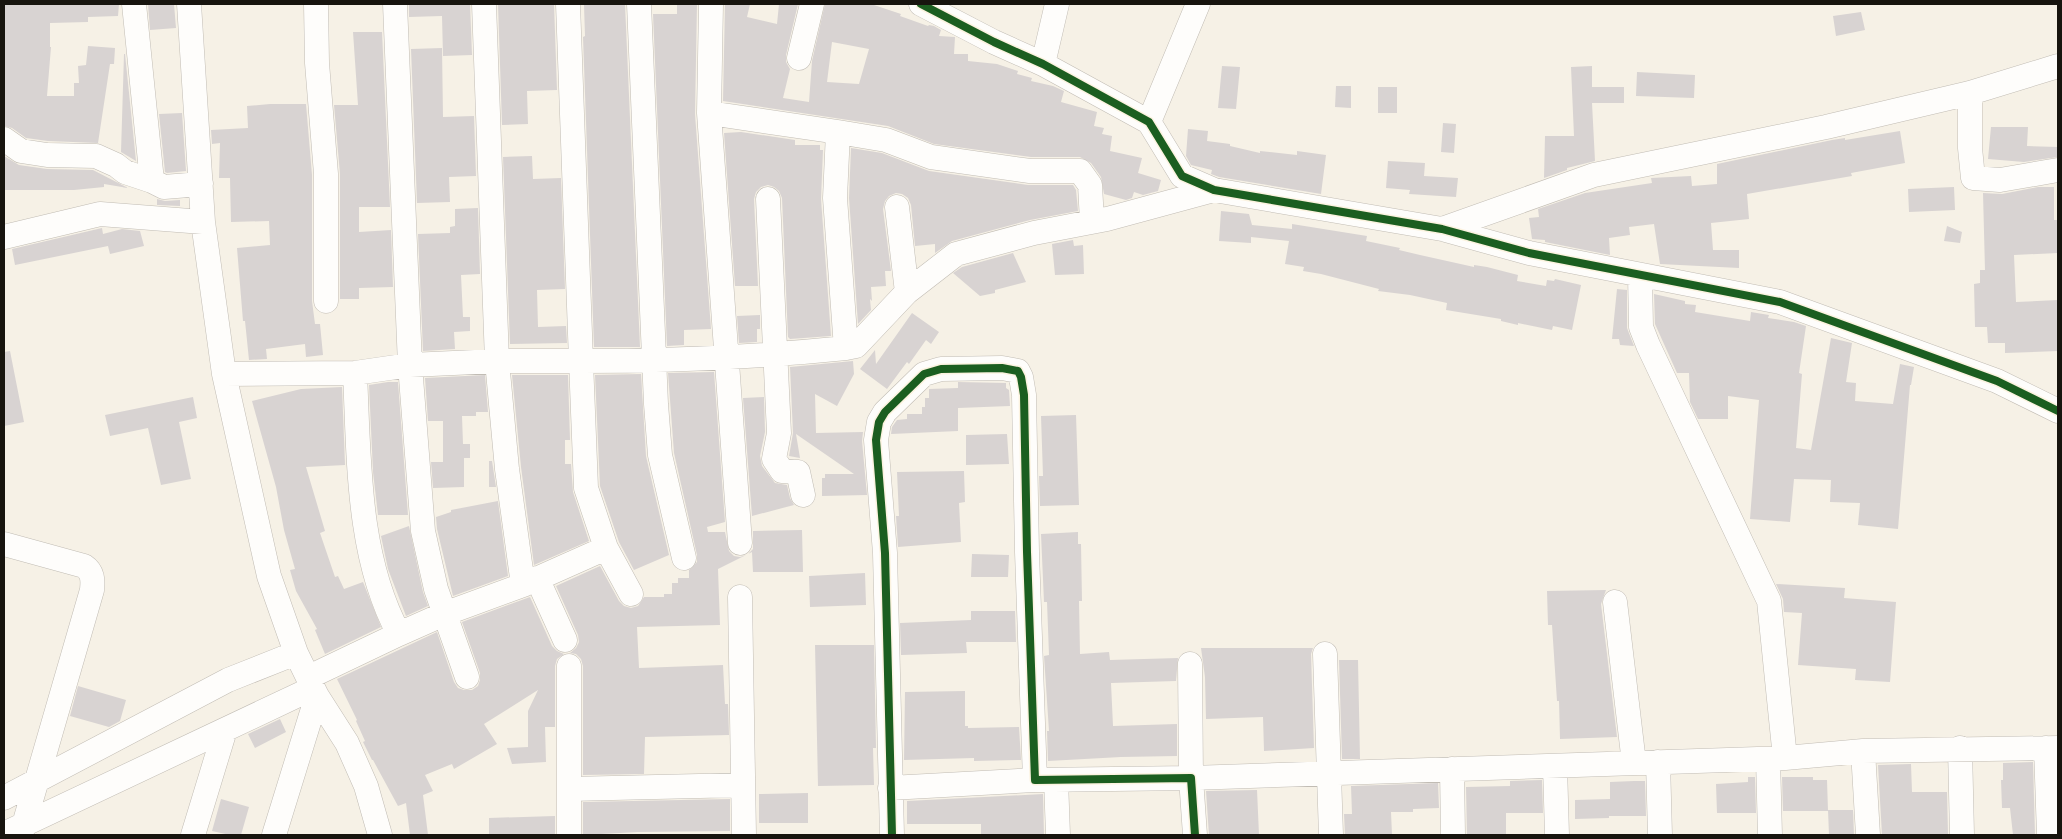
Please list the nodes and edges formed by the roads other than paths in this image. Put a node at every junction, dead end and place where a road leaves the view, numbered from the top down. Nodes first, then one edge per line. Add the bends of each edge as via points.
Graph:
1 (134, 4) edge
2 (189, 4) edge
3 (316, 4) edge
4 (395, 4) edge
5 (484, 4) edge
6 (568, 4) edge
7 (639, 4) edge
8 (711, 4) edge
9 (812, 4) edge
10 (921, 4) edge
11 (1057, 4) edge
12 (1198, 4) edge
13 (799, 58) dead end
14 (1043, 64) junction
15 (2058, 66) edge
16 (1970, 93) junction
17 (709, 113) junction
18 (1149, 122) junction
19 (838, 132) junction
20 (4, 140) edge
21 (2058, 170) edge
22 (152, 181) junction
23 (201, 184) junction
24 (1214, 190) junction
25 (768, 199) dead end
26 (897, 207) dead end
27 (1092, 221) junction
28 (204, 222) junction
29 (1442, 229) junction
30 (4, 237) edge
31 (1640, 275) junction
32 (907, 292) junction
33 (326, 301) dead end
34 (846, 348) junction
35 (774, 356) junction
36 (726, 358) junction
37 (497, 361) junction
38 (581, 362) junction
39 (654, 362) junction
40 (410, 365) junction
41 (354, 373) junction
42 (224, 374) junction
43 (2058, 411) edge
44 (803, 495) dead end
45 (740, 543) dead end
46 (4, 544) edge
47 (606, 548) junction
48 (684, 558) dead end
49 (530, 582) junction
50 (631, 594) dead end
51 (740, 597) dead end
52 (1615, 602) dead end
53 (444, 614) junction
54 (399, 634) junction
55 (565, 640) dead end
56 (296, 653) junction
57 (1325, 654) dead end
58 (1190, 664) dead end
59 (569, 666) dead end
60 (467, 677) dead end
61 (313, 687) junction
62 (225, 730) junction
63 (1960, 748) junction
64 (2052, 748) edge
65 (1863, 751) junction
66 (1776, 758) junction
67 (1658, 762) junction
68 (1634, 763) junction
69 (1555, 766) junction
70 (1452, 770) junction
71 (1329, 773) junction
72 (1191, 778) junction
73 (1046, 780) junction
74 (35, 782) junction
75 (743, 785) junction
76 (890, 788) junction
77 (569, 789) junction
78 (4, 798) edge
79 (16, 831) edge
80 (193, 835) edge
81 (274, 835) edge
82 (380, 835) edge
83 (568, 835) edge
84 (744, 835) edge
85 (892, 835) edge
86 (1058, 835) edge
87 (1195, 835) edge
88 (1331, 835) edge
89 (1453, 835) edge
90 (1557, 835) edge
91 (1660, 835) edge
92 (1770, 835) edge
93 (1868, 835) edge
94 (1962, 835) edge
95 (2049, 835) edge

1 - 22 street
2 - 23 street
3 - 33 street via 326,174
4 - 40 street
5 - 37 street
6 - 38 street
7 - 39 street
8 - 17 street
9 - 13 street
10 - 14 street
11 - 14 street
12 - 18 street
14 - 18 street
15 - 16 street
16 - 21 street via 1973,178 2000,180
16 - 29 street via 1826,127 1594,175
17 - 19 street
17 - 36 street
18 - 24 street via 1182,176
19 - 27 street via 886,140 936,158 1030,171 1080,171 1090,184
19 - 34 street via 835,198
20 - 22 street via 21,151 96,156 125,172
22 - 23 street via 164,187
23 - 28 street
24 - 27 street
24 - 29 street
25 - 35 street
26 - 32 street
27 - 32 street via 956,254
28 - 30 street via 100,214
28 - 42 street
29 - 31 street via 1529,253
31 - 43 street via 1780,302 1997,381
31 - 66 street via 1641,327 1648,345 1769,601
32 - 34 street via 856,346
34 - 35 street
35 - 36 street
35 - 44 street via 779,433 774,459 782,471 798,472
36 - 39 street
36 - 45 street
37 - 38 street
37 - 40 street
37 - 49 street via 507,469
38 - 39 street
38 - 47 street via 586,488
39 - 48 street via 660,456
40 - 41 street
40 - 53 street via 423,532
41 - 42 street
41 - 54 street via 362,501 368,543 389,616
42 - 56 street via 270,576
46 - 74 street via 84,566 90,570 92,578 92,590
47 - 49 street
47 - 50 street
49 - 53 street
49 - 55 street
51 - 75 street
52 - 68 street
53 - 54 street
53 - 60 street
54 - 61 street
56 - 61 street
56 - 74 street via 228,680
57 - 71 street
58 - 72 street
59 - 77 street
61 - 62 street
61 - 81 street
61 - 82 street via 347,743 366,786
62 - 79 street
62 - 80 street
63 - 64 street
63 - 65 street
63 - 94 street
64 - 95 street
65 - 66 street
65 - 93 street
66 - 67 street
66 - 92 street
67 - 68 street
67 - 91 street
68 - 69 street
69 - 70 street
69 - 90 street
70 - 71 street
70 - 89 street
71 - 72 street
71 - 88 street
72 - 73 street
72 - 87 street
73 - 76 street
73 - 76 street via 1027,552 1022,377 1011,369 941,369 917,379 885,412 876,440 885,553
73 - 86 street
74 - 78 street
74 - 79 street
75 - 77 street
75 - 84 street
76 - 85 street
77 - 83 street

